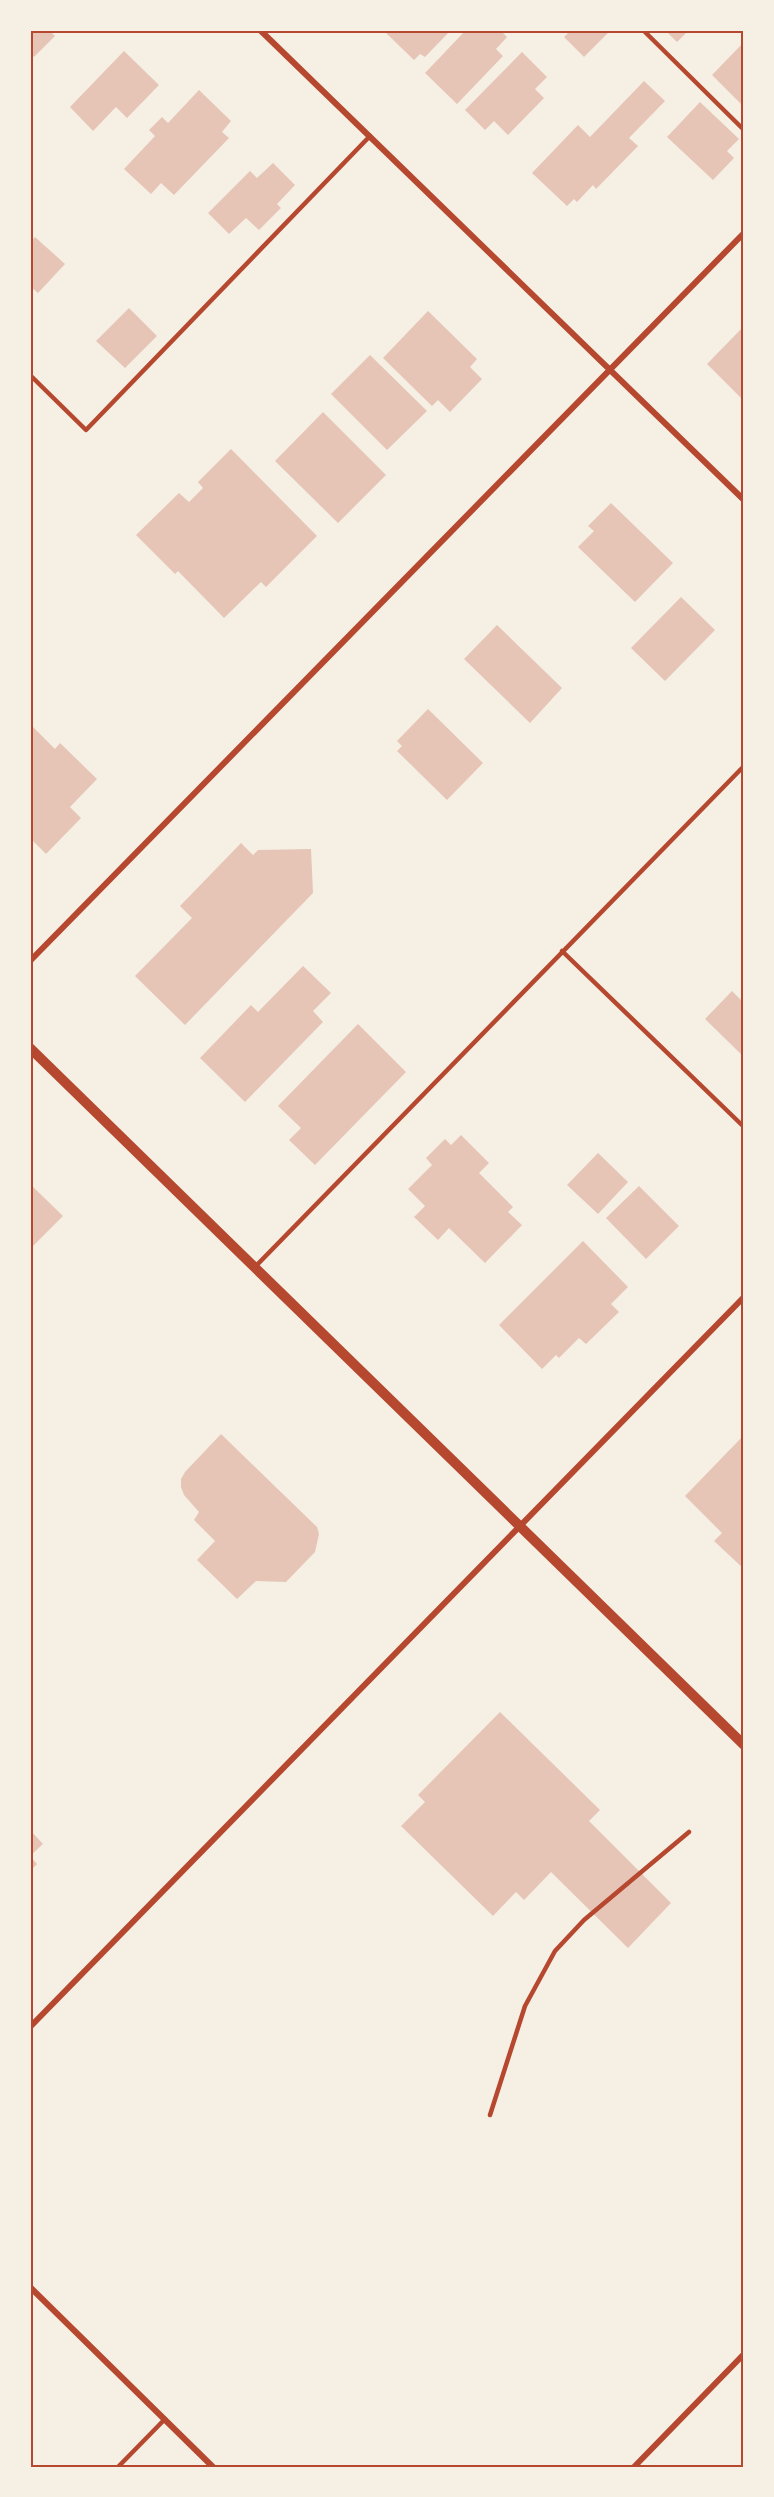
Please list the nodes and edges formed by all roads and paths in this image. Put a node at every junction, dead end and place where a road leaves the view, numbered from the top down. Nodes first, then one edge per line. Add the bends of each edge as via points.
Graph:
1 (260, 30) edge
2 (643, 30) edge
3 (744, 130) edge
4 (370, 136) junction
5 (744, 233) edge
6 (611, 370) junction
7 (30, 375) edge
8 (744, 500) edge
9 (744, 766) edge
10 (562, 951) junction
11 (30, 961) edge
12 (30, 1048) edge
13 (744, 1126) edge
14 (255, 1267) junction
15 (744, 1297) edge
16 (518, 1527) junction
17 (744, 1745) edge
18 (689, 1833) dead end
19 (30, 2027) edge
20 (490, 2115) dead end
21 (30, 2287) edge
22 (743, 2357) edge
23 (165, 2419) junction
24 (118, 2467) edge
25 (213, 2467) edge
26 (634, 2467) edge

1 - 4 street
2 - 3 lane
4 - 6 street
4 - 7 lane via 86,430
5 - 6 street
6 - 8 street
6 - 11 street
9 - 10 lane
10 - 13 lane
10 - 14 lane
12 - 14 street
14 - 16 street
15 - 16 street
16 - 17 street
16 - 19 street
18 - 20 lane via 584,1920 555,1951 525,2006
21 - 23 street
22 - 26 street
23 - 24 lane
23 - 25 street

